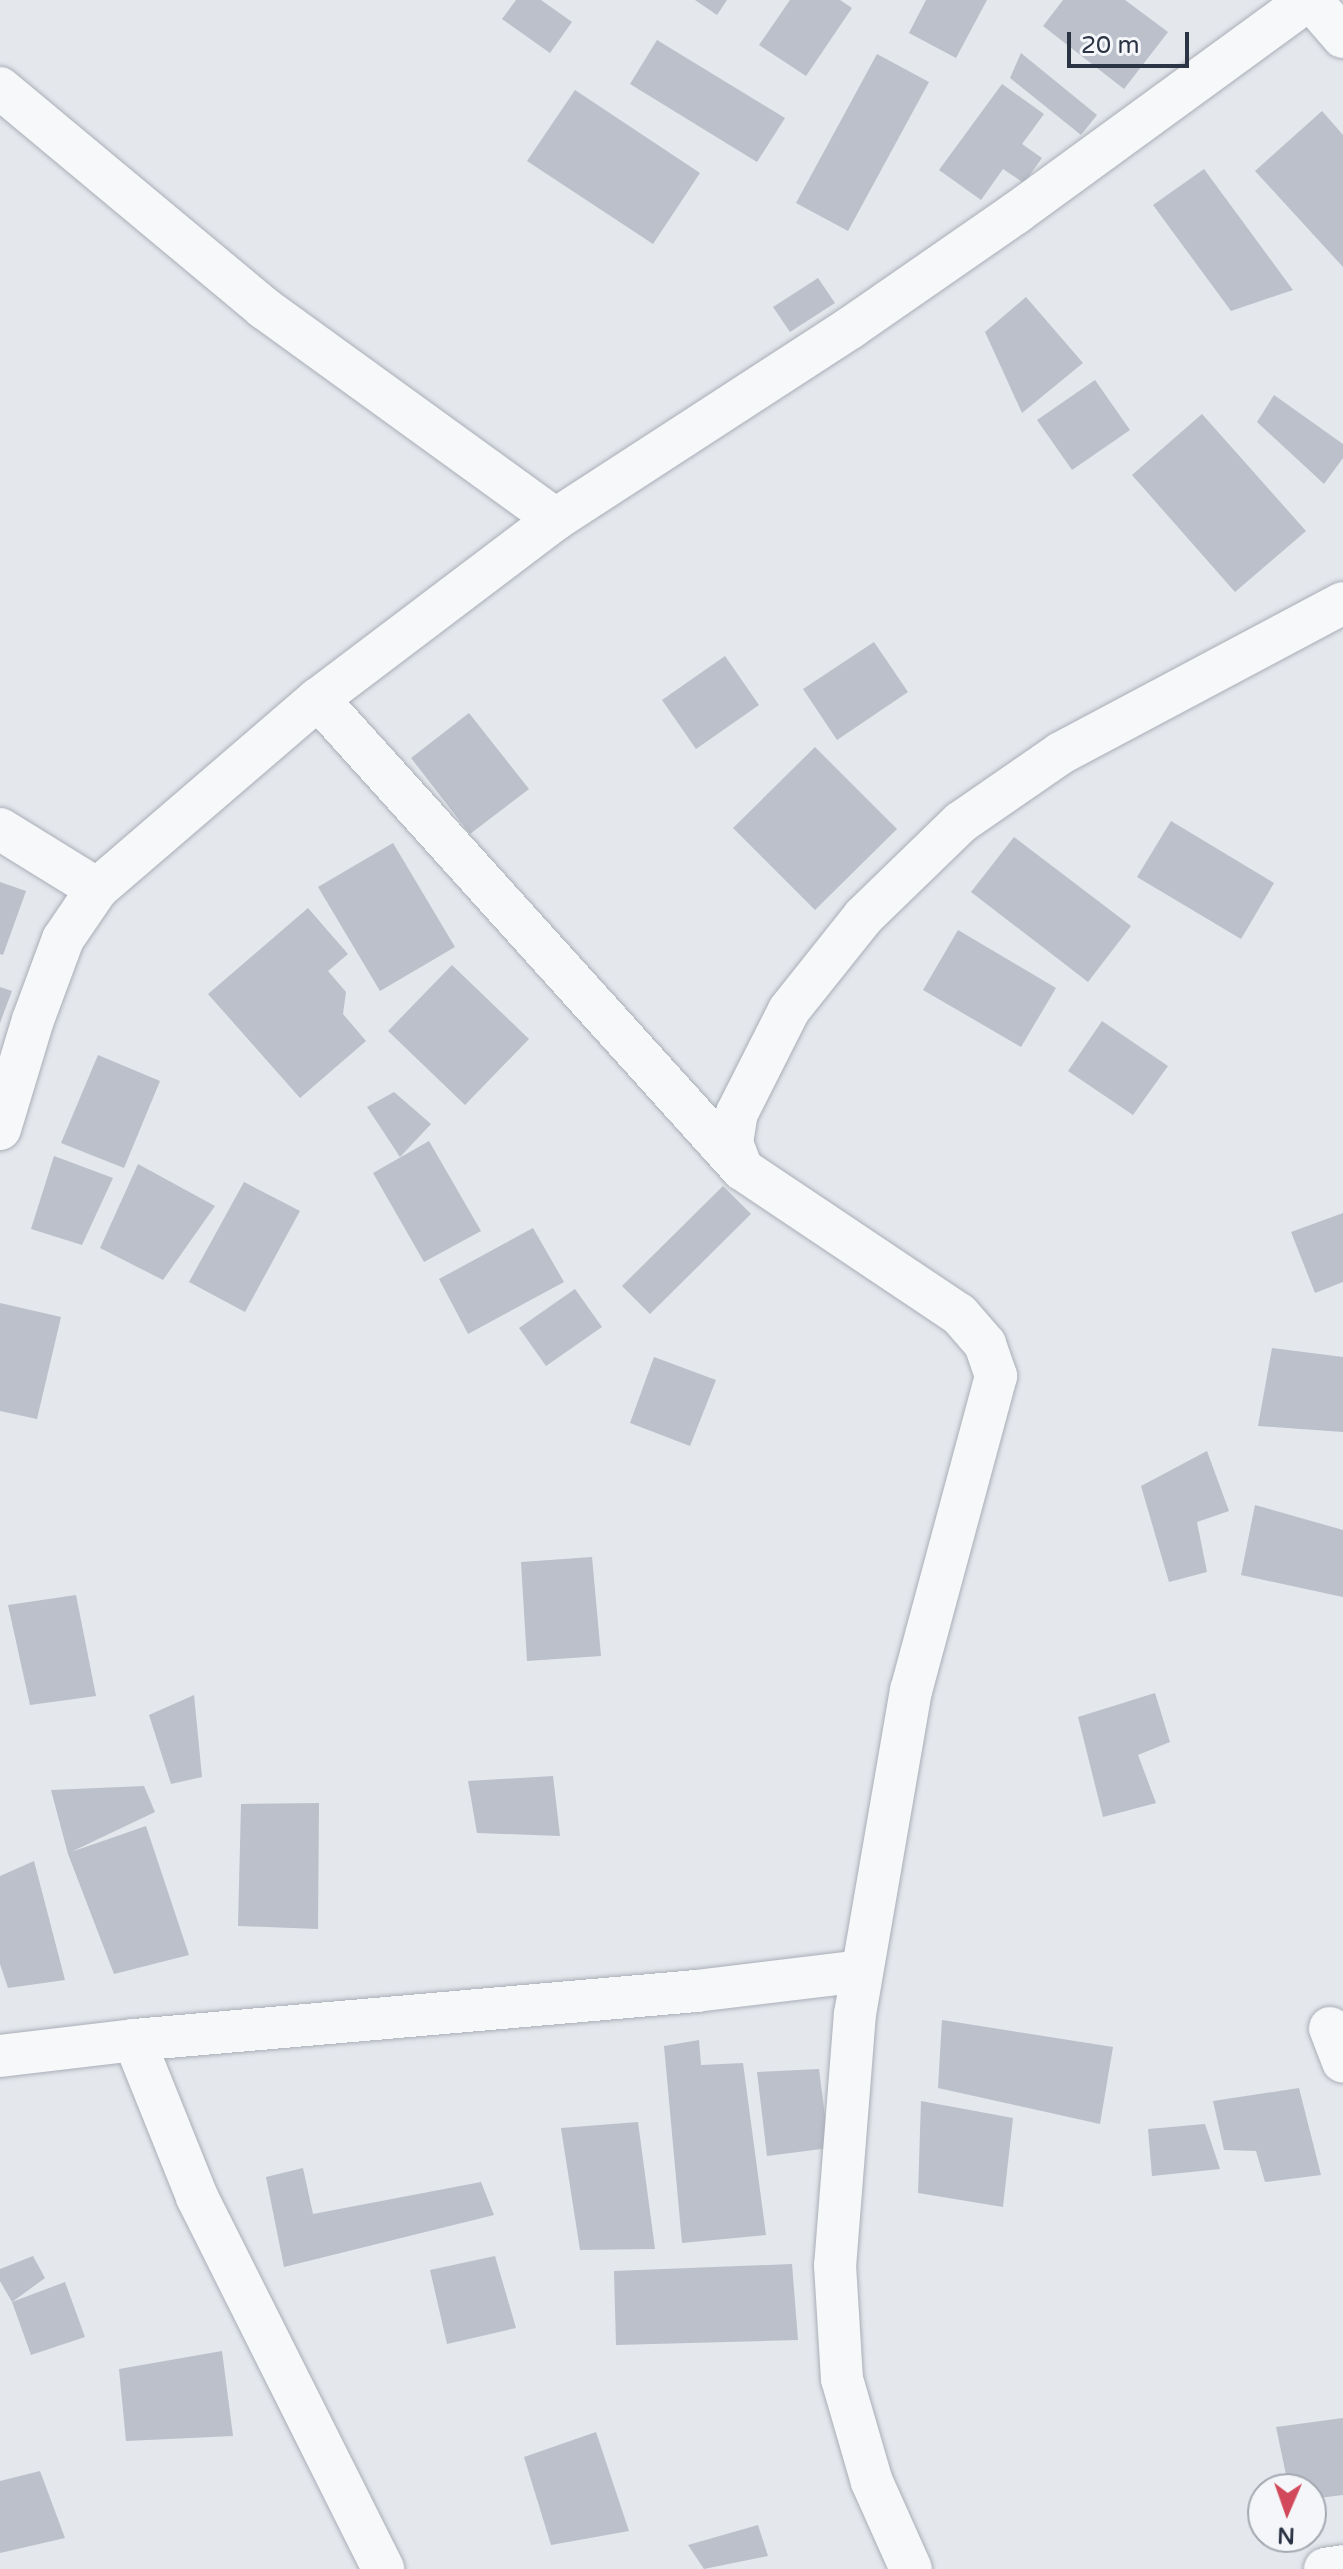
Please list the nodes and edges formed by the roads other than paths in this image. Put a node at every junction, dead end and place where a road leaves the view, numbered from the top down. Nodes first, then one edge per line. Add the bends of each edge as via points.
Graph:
1 (1310, 0) edge
2 (1343, 37) edge
3 (0, 88) edge
4 (556, 519) junction
5 (1343, 603) edge
6 (318, 699) junction
7 (0, 829) edge
8 (97, 889) junction
9 (0, 1129) edge
10 (742, 1169) junction
11 (861, 1971) junction
12 (134, 2040) junction
13 (0, 2056) edge
14 (1343, 2566) edge
15 (383, 2569) edge
16 (911, 2569) edge
17 (1325, 2569) edge

1 - 2 street
1 - 4 street via 978,240
3 - 4 street via 264,308
4 - 6 street
5 - 10 street via 1061,753 961,822 864,916 789,1010 737,1113 732,1143
6 - 8 street
6 - 10 street
7 - 8 street
8 - 9 street via 63,939
10 - 11 street via 959,1314 985,1344 996,1376 911,1690
11 - 12 street via 696,1991
11 - 16 street via 835,2265 842,2379 872,2482
12 - 13 street
12 - 15 street via 197,2197
14 - 17 street

